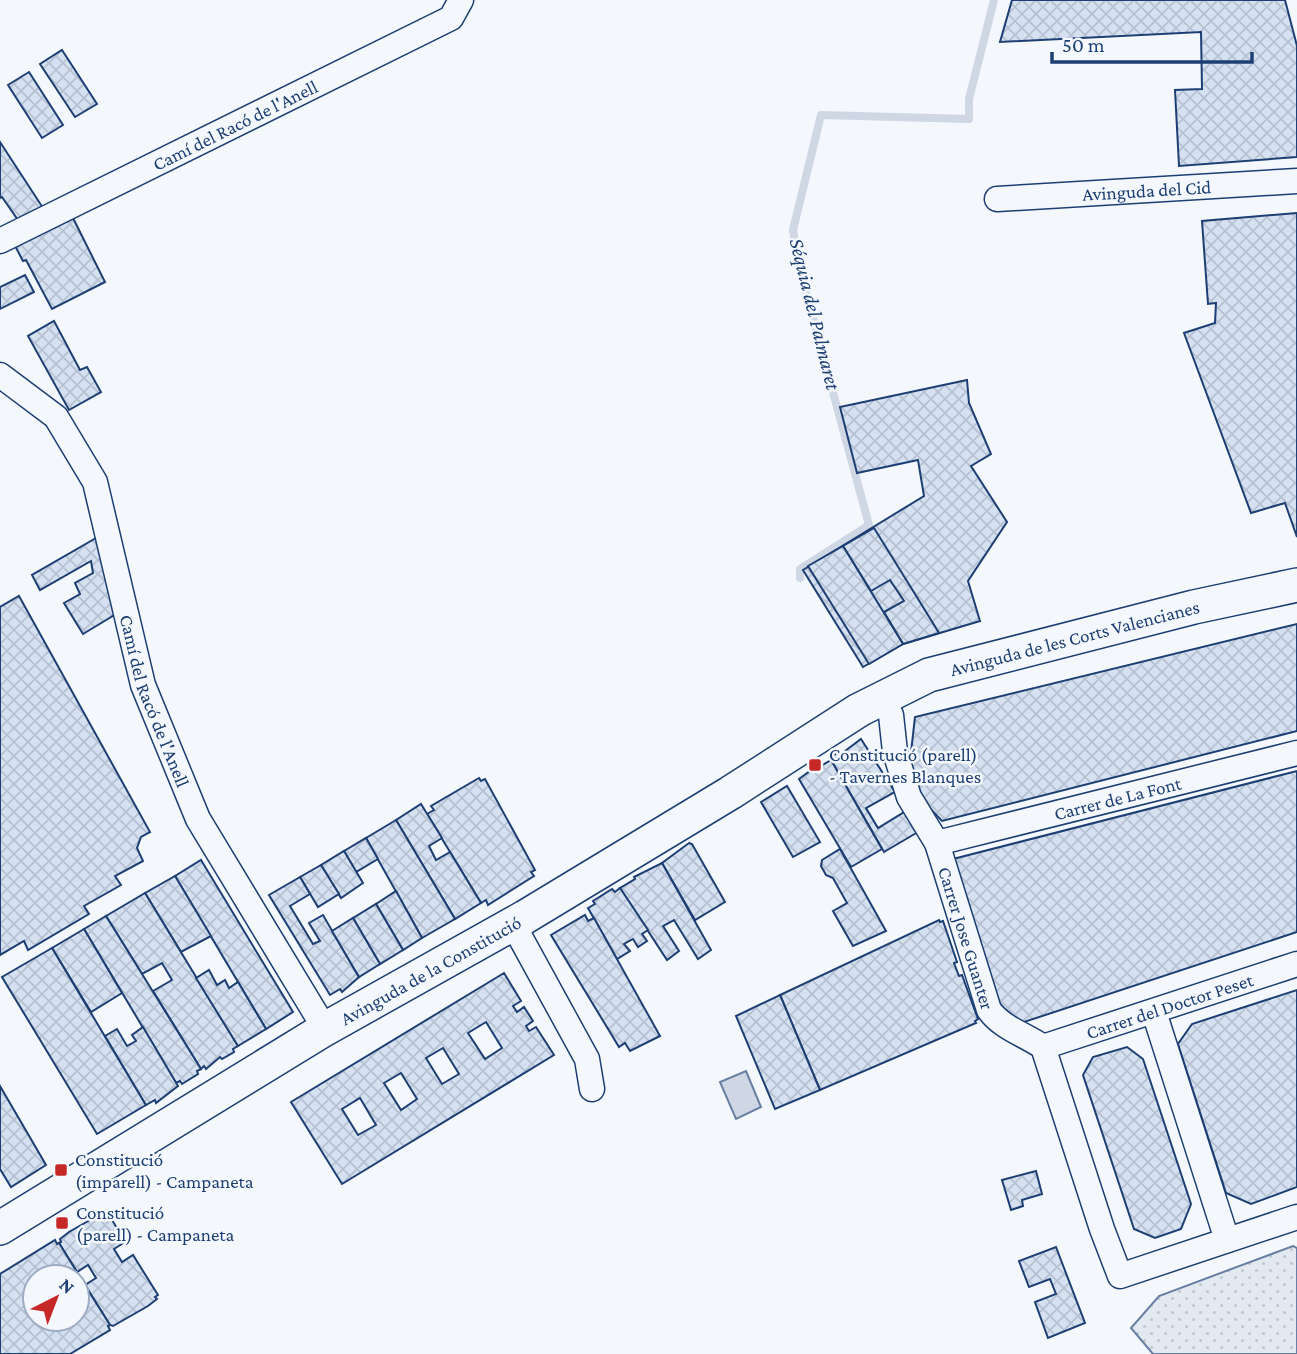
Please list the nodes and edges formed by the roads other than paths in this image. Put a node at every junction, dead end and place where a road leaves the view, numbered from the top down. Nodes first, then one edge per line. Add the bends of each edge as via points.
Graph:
1 (461, 0) edge
2 (1297, 181) edge
3 (997, 199) dead end
4 (0, 241) edge
5 (0, 375) edge
6 (1297, 585) edge
7 (871, 704) junction
8 (1297, 752) edge
9 (937, 843) junction
10 (513, 923) junction
11 (1297, 964) edge
12 (1154, 1012) junction
13 (325, 1029) junction
14 (1043, 1047) junction
15 (592, 1089) dead end
16 (1297, 1217) edge
17 (0, 1228) edge
18 (1227, 1240) junction

1 - 4 street, Camí del Racó de l'Anell via 451,18
2 - 3 street, Avinguda del Cid
5 - 13 street, Camí del Racó de l'Anell via 56,417 95,482 143,685 198,819
6 - 7 main road, Avinguda de les Corts Valencianes via 929,675
7 - 9 street, Carrer Jose Guanter via 891,715 895,752 909,797
7 - 10 main road, Avinguda de la Constitució
8 - 9 street, Carrer de La Font
9 - 14 street, Carrer Jose Guanter via 989,1010 998,1023
10 - 13 main road, Avinguda de la Constitució
10 - 15 street via 587,1059
11 - 12 street, Carrer del Doctor Peset
12 - 14 street, Carrer del Doctor Peset
12 - 18 street
13 - 17 main road, Avinguda de la Constitució
14 - 18 street via 1120,1276
16 - 18 street

